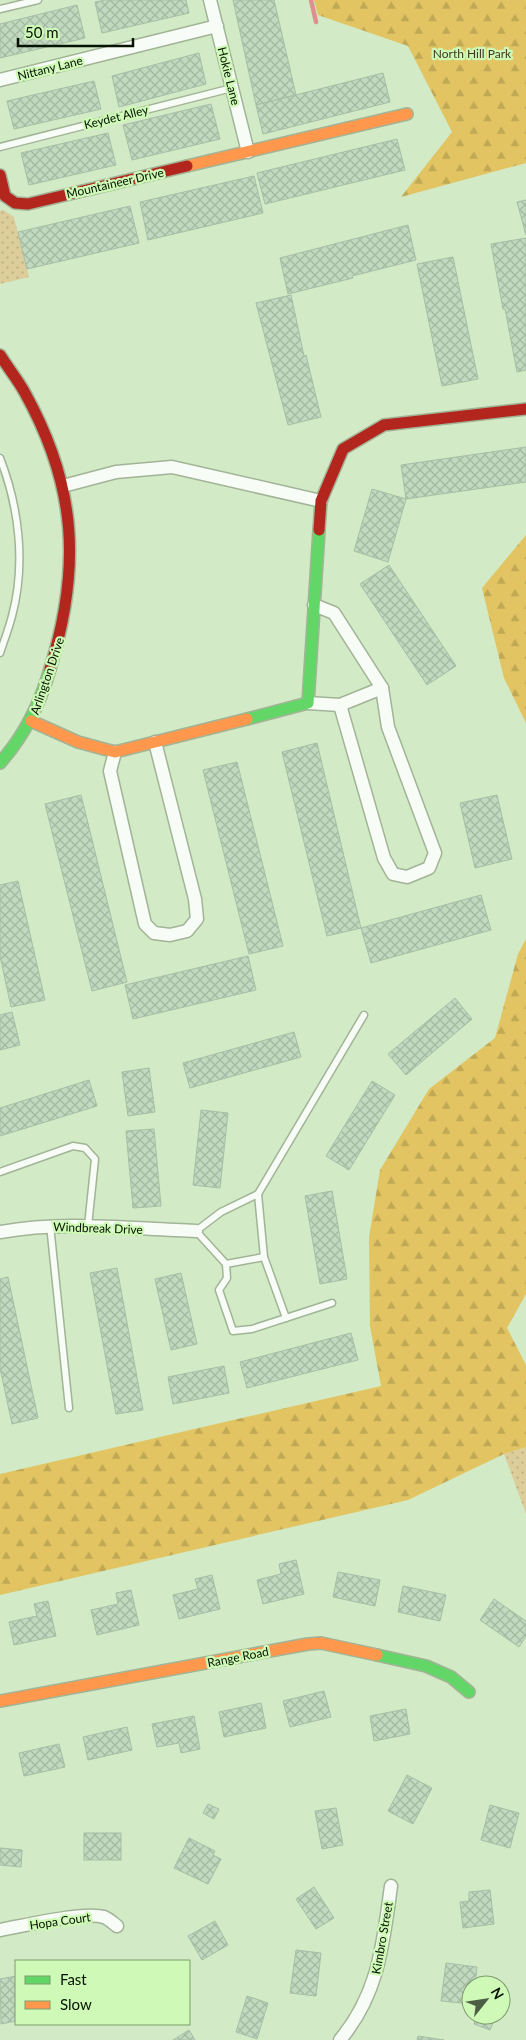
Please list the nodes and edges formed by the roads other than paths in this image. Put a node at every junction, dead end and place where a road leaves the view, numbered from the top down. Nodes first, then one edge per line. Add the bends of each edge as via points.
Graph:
1 (38, 0) edge
2 (210, 0) edge
3 (0, 9) edge
4 (217, 26) junction
5 (0, 80) edge
6 (232, 88) junction
7 (407, 114) dead end
8 (0, 147) edge
9 (248, 152) junction
10 (0, 176) edge
11 (0, 355) edge
12 (526, 409) edge
13 (0, 458) edge
14 (63, 486) junction
15 (321, 501) junction
16 (314, 605) junction
17 (0, 653) edge
18 (382, 688) junction
19 (308, 703) junction
20 (340, 705) junction
21 (31, 721) junction
22 (155, 742) junction
23 (115, 752) junction
24 (0, 762) edge
25 (364, 1015) dead end
26 (0, 1172) edge
27 (258, 1194) junction
28 (50, 1226) junction
29 (88, 1226) junction
30 (196, 1231) junction
31 (0, 1232) edge
32 (264, 1257) junction
33 (226, 1264) junction
34 (332, 1303) dead end
35 (286, 1318) junction
36 (69, 1408) dead end
37 (469, 1692) dead end
38 (0, 1702) edge
39 (391, 1886) dead end
40 (117, 1926) dead end
41 (0, 1930) edge
42 (340, 2040) edge

1 - 3 lane
2 - 4 street, Hokie Lane
4 - 5 street, Nittany Lane
4 - 6 street, Hokie Lane
6 - 8 lane, Keydet Alley
6 - 9 street, Hokie Lane
7 - 9 street
9 - 10 street, Mountaineer Drive via 28,204 15,203 5,196
11 - 14 street, Arlington Drive via 39,416
12 - 15 street via 384,425 343,450
13 - 17 lane via 9,482 19,541 18,580 12,615
14 - 15 street via 116,472 172,468
14 - 21 street, Arlington Drive via 71,546 68,603 56,657
15 - 16 street
16 - 18 street via 334,613
16 - 19 street
18 - 20 street
18 - 20 street via 388,727 435,853 429,868 407,877 393,874 384,858
19 - 20 street
19 - 22 street
21 - 23 street via 78,742
21 - 24 street, Arlington Drive
22 - 23 street
22 - 23 street via 195,899 197,919 187,930 170,935 154,933 145,924 110,771
25 - 27 lane
26 - 29 lane via 73,1146 85,1148 95,1158
27 - 30 lane via 221,1212
27 - 32 lane
28 - 29 street, Windbreak Drive
28 - 31 street, Windbreak Drive
28 - 36 lane
29 - 30 street, Windbreak Drive
30 - 33 lane
32 - 33 lane
32 - 35 lane
33 - 35 lane via 227,1278 219,1290 233,1331
34 - 35 lane
37 - 38 street, Range Road via 451,1677 426,1666 321,1643
39 - 42 street, Kimbro Street via 374,1981 362,2010
40 - 41 street, Hopa Court via 106,1917 94,1915

